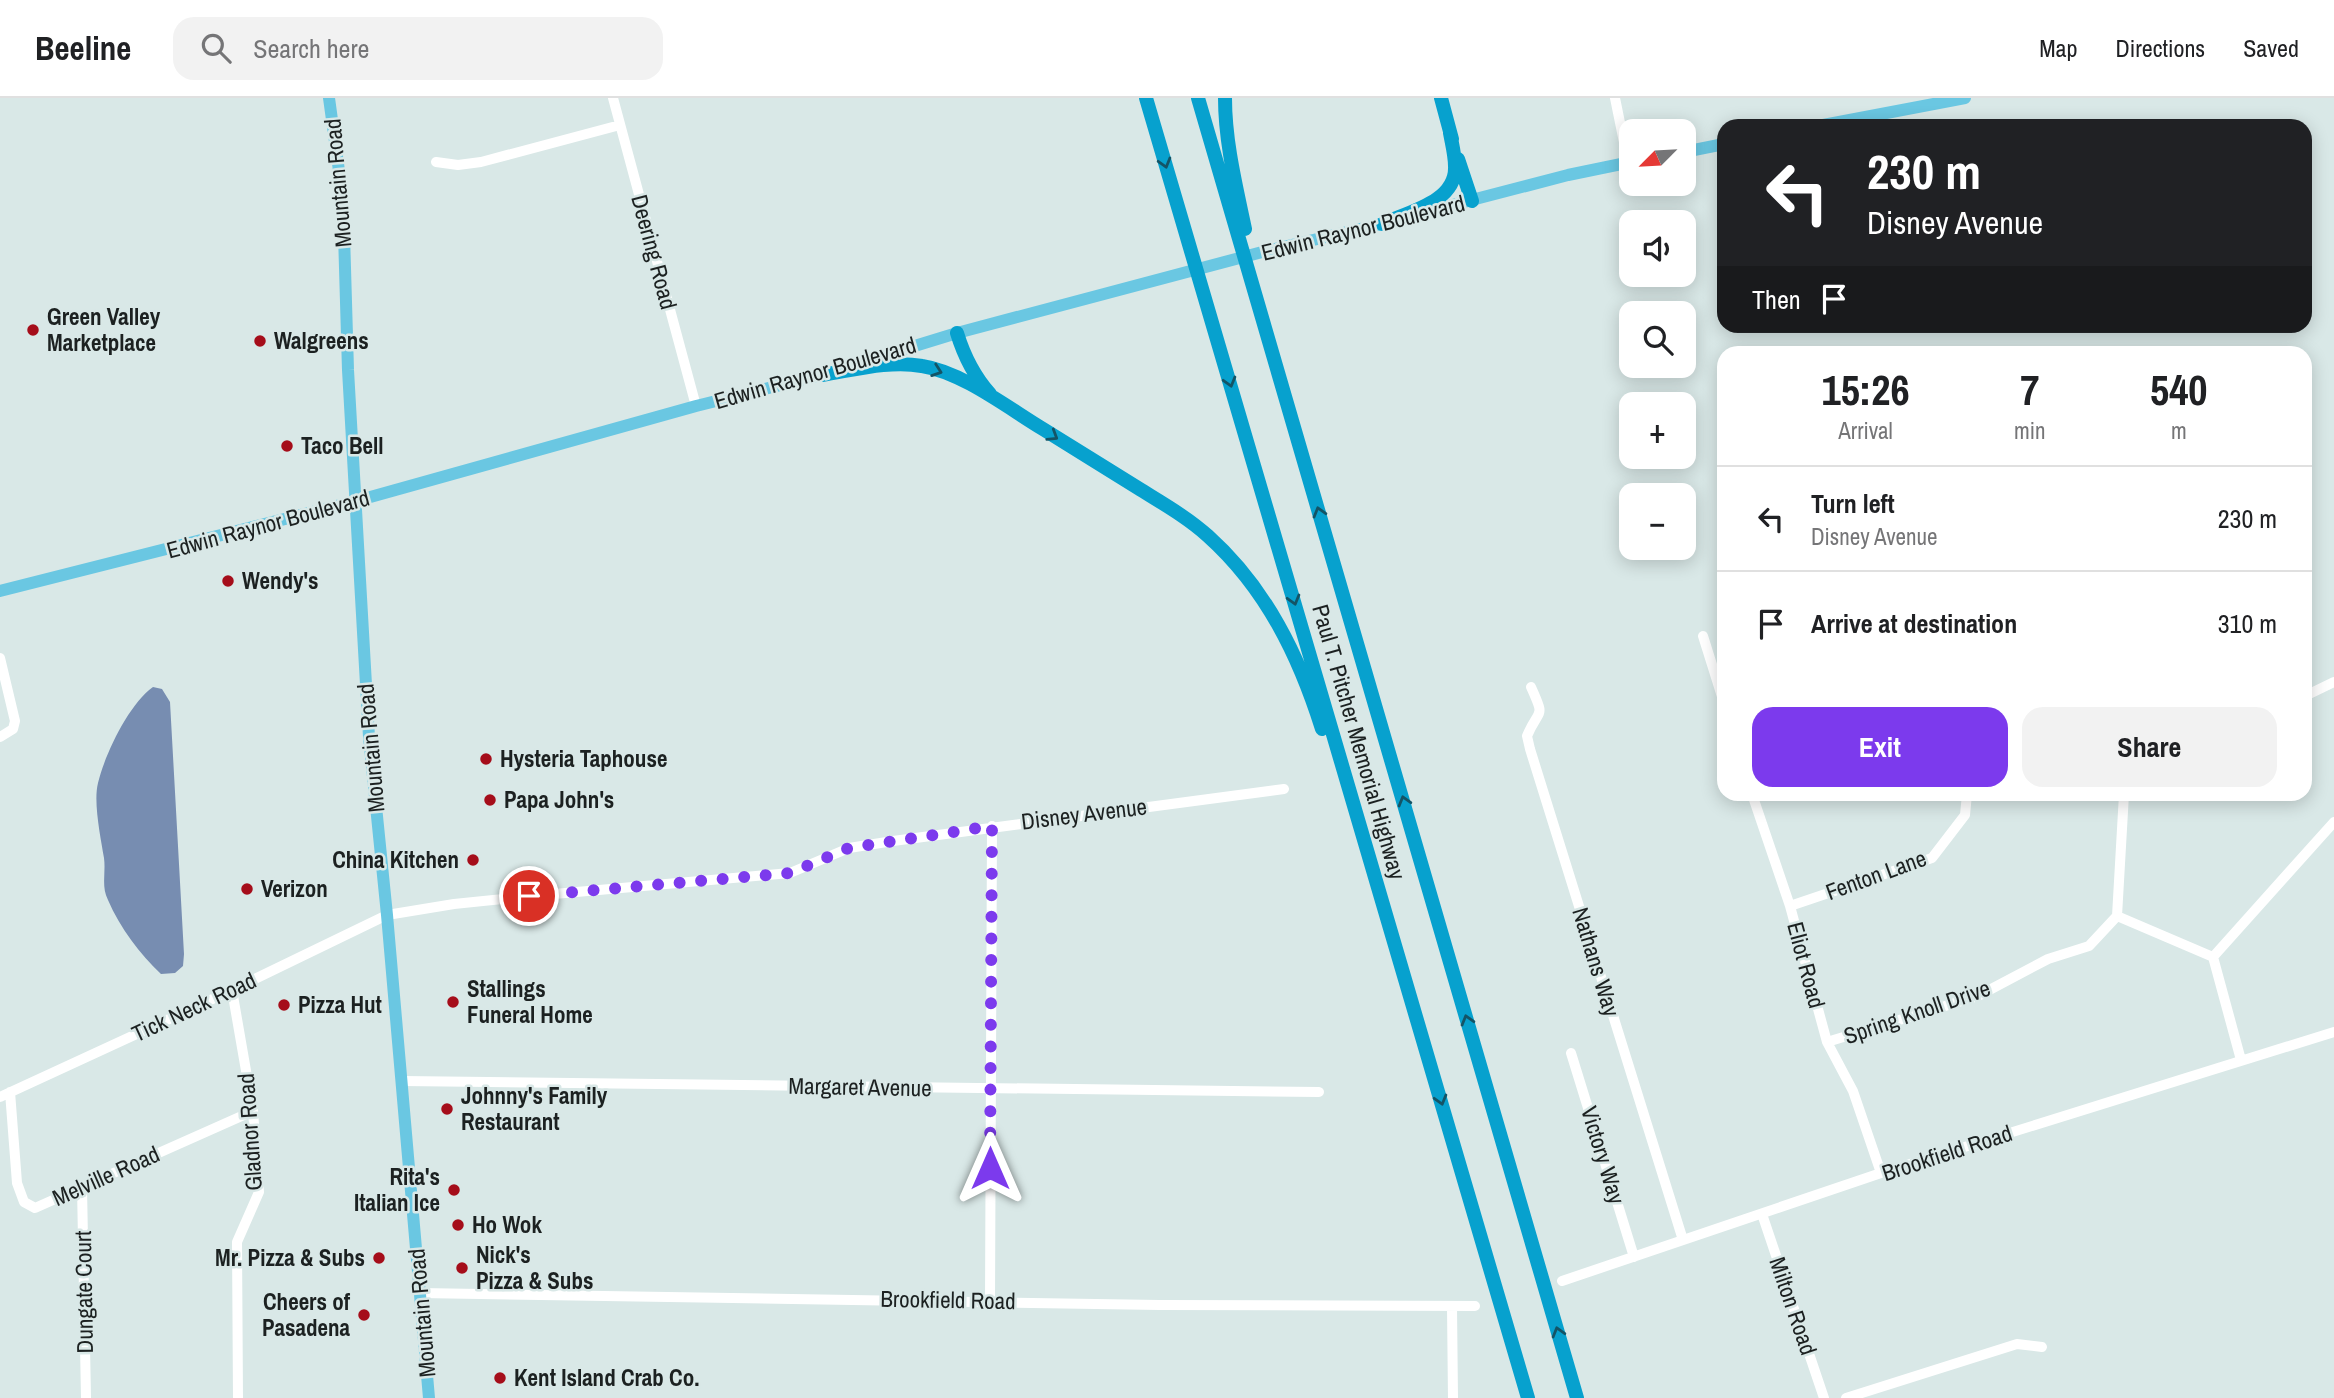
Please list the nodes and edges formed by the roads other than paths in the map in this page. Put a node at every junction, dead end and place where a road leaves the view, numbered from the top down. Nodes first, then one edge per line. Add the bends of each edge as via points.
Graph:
1 (329, 98) edge
2 (613, 98) edge
3 (1146, 98) edge
4 (1198, 98) edge
5 (1225, 98) edge
6 (1441, 98) edge
7 (1615, 98) edge
8 (1965, 98) edge
9 (1620, 119) edge
10 (1855, 119) edge
11 (620, 125) junction
12 (1450, 133) junction
13 (1717, 145) edge
14 (1696, 150) edge
15 (436, 162) dead end
16 (1619, 164) edge
17 (1472, 201) junction
18 (1382, 224) junction
19 (1266, 330) junction
20 (957, 332) junction
21 (822, 375) junction
22 (995, 400) junction
23 (696, 406) junction
24 (356, 502) junction
25 (0, 591) edge
26 (1703, 636) dead end
27 (0, 658) edge
28 (1717, 681) edge
29 (2334, 682) edge
30 (1531, 687) dead end
31 (2312, 693) edge
32 (0, 737) edge
33 (1284, 789) dead end
34 (1754, 801) edge
35 (1966, 801) edge
36 (2124, 801) edge
37 (2334, 822) edge
38 (992, 826) junction
39 (1790, 905) junction
40 (387, 915) junction
41 (2117, 916) junction
42 (2213, 957) junction
43 (232, 990) junction
44 (2334, 1032) edge
45 (1827, 1042) junction
46 (1572, 1053) dead end
47 (1429, 1060) junction
48 (2241, 1060) junction
49 (402, 1081) junction
50 (990, 1088) junction
51 (1319, 1092) dead end
52 (3, 1095) edge
53 (253, 1111) junction
54 (1881, 1173) junction
55 (82, 1187) junction
56 (1762, 1214) junction
57 (1683, 1240) junction
58 (1634, 1257) junction
59 (1562, 1281) dead end
60 (420, 1293) junction
61 (990, 1301) junction
62 (1475, 1306) dead end
63 (1452, 1307) junction
64 (2042, 1347) dead end
65 (86, 1398) edge
66 (238, 1398) edge
67 (429, 1398) edge
68 (1452, 1398) edge
69 (1528, 1398) edge
70 (1577, 1398) edge
71 (1824, 1398) edge
72 (1846, 1398) edge

1 - 24 main road, Mountain Road via 343,200
2 - 11 street, Deering Road
3 -> 47 highway, Paul T. Pitcher Memorial Highway
4 - 19 highway, Paul T. Pitcher Memorial Highway
5 - 19 highway via 1230,152
6 - 12 highway
7 - 9 street
8 - 10 main road
11 - 15 street via 481,162
11 - 23 street, Deering Road
12 - 17 highway
12 - 18 highway via 1455,168 1447,192
13 - 14 main road
16 - 17 main road, Edwin Raynor Boulevard
17 - 18 main road, Edwin Raynor Boulevard
18 - 20 main road, Edwin Raynor Boulevard
70 -> 19 highway, Paul T. Pitcher Memorial Highway
20 - 21 main road, Edwin Raynor Boulevard
20 - 22 highway via 973,371
21 -> 22 highway via 920,365 939,370
21 - 23 main road, Edwin Raynor Boulevard
22 -> 47 highway via 1207,535 1271,611 1310,695
23 - 24 main road, Edwin Raynor Boulevard
24 - 25 main road, Edwin Raynor Boulevard
24 - 40 main road, Mountain Road via 369,737
26 - 28 street
27 - 32 street via 15,721 13,729
29 - 31 street
30 - 57 street, Nathans Way via 1540,708 1527,736 1530,749
33 - 38 street, Disney Avenue
34 - 39 street, Eliot Road
35 - 39 street, Fenton Lane via 1965,815 1932,858
36 - 41 street
37 - 42 street
38 - 40 street, Disney Avenue via 849,848 790,873 454,904
38 - 50 street
39 - 45 street, Eliot Road
40 - 43 street, Tick Neck Road
40 - 49 main road, Mountain Road
41 - 42 street
41 - 45 street, Spring Knoll Drive via 2089,946 2048,959 1978,996
42 - 48 street
43 - 52 street, Tick Neck Road
43 - 53 street, Gladnor Road
44 - 48 street, Brookfield Road
45 - 54 street, Eliot Road via 1853,1091
46 - 58 street, Victory Way
47 -> 69 highway, Paul T. Pitcher Memorial Highway
48 - 54 street, Brookfield Road
49 - 50 street, Margaret Avenue
49 - 60 main road, Mountain Road
50 - 51 street, Margaret Avenue
50 - 61 street
52 - 55 street, Melville Road via 24,1202 35,1208
53 - 55 street, Melville Road
53 - 66 street, Gladnor Road via 259,1192 237,1242
54 - 56 street, Brookfield Road
55 - 65 street, Dungate Court
56 - 57 street, Brookfield Road
56 - 71 street, Milton Road
57 - 58 street, Brookfield Road
58 - 59 street, Brookfield Road
60 - 61 street, Brookfield Road
60 - 67 main road, Mountain Road
61 - 63 street, Brookfield Road
62 - 63 street, Brookfield Road
63 - 68 street
64 - 72 street via 2017,1344

